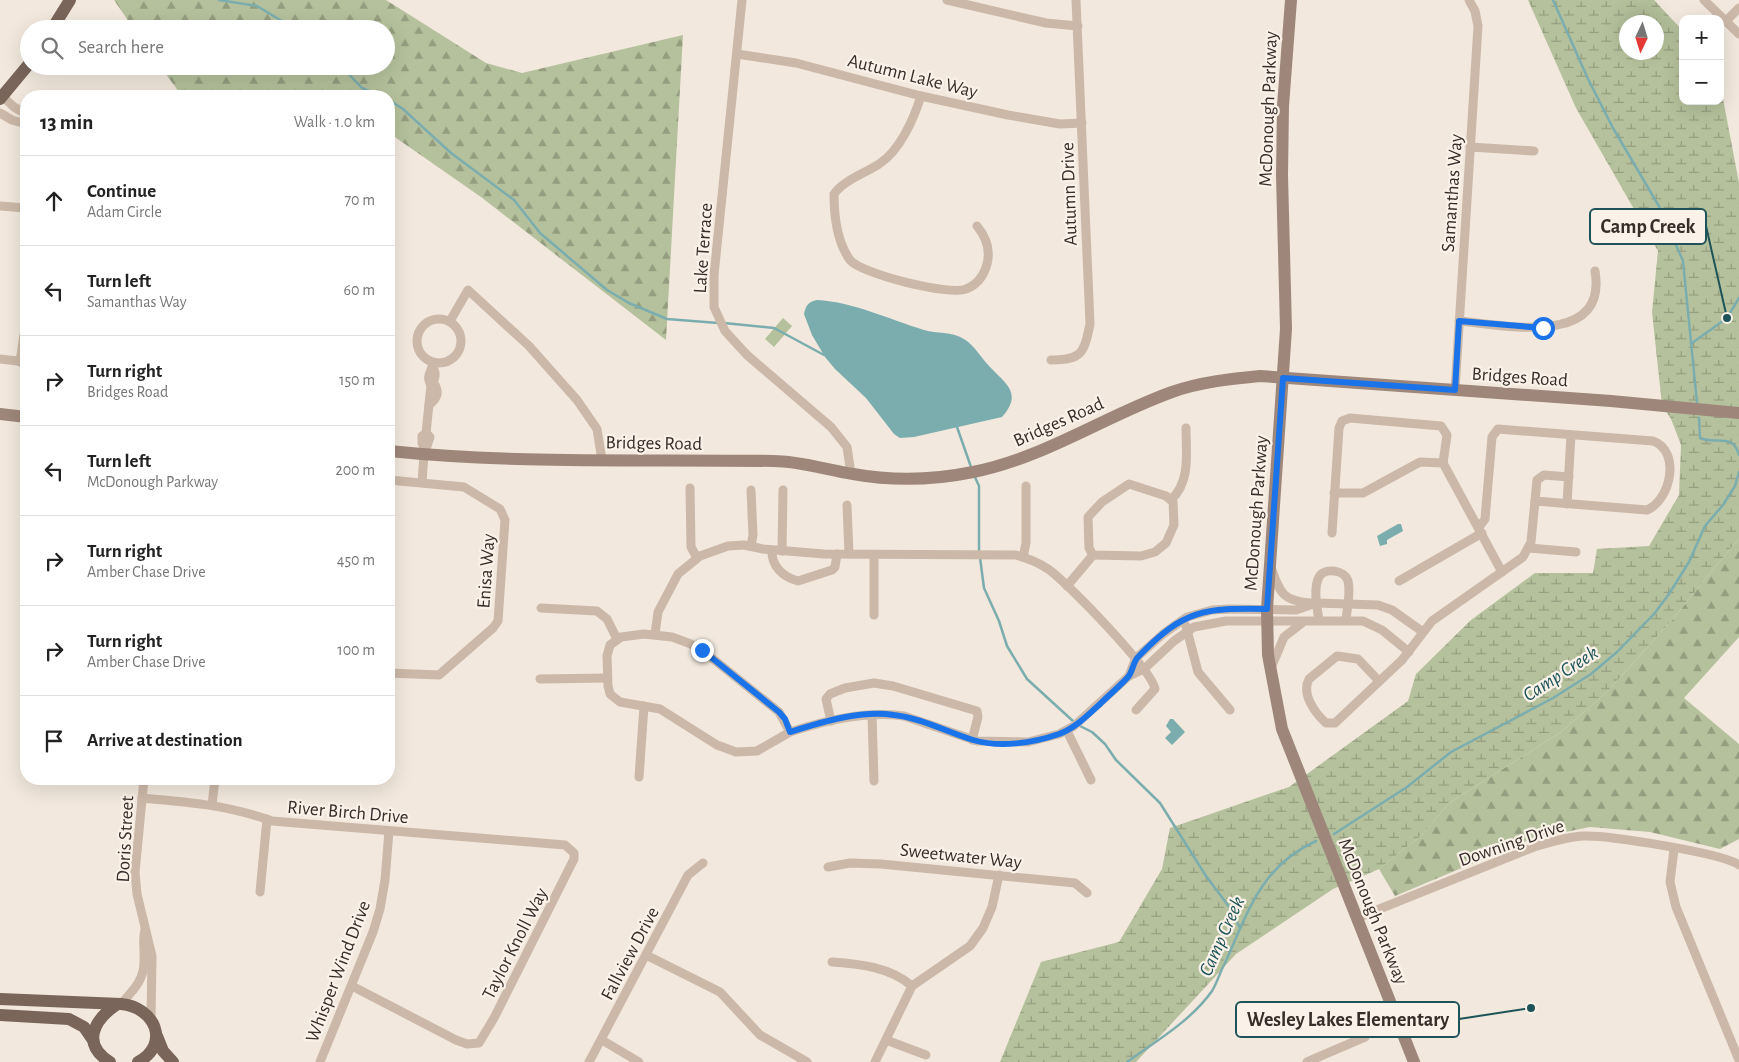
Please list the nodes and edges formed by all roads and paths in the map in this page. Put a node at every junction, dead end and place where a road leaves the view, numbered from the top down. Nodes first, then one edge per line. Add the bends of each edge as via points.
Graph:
1 (70, 0) edge
2 (742, 0) edge
3 (946, 0) edge
4 (1076, 0) edge
5 (1291, 0) edge
6 (1469, 0) edge
7 (1704, 0) edge
8 (1739, 8) edge
9 (58, 20) edge
10 (1727, 20) junction
11 (1078, 26) junction
12 (1739, 34) edge
13 (737, 54) junction
14 (20, 75) edge
15 (921, 96) junction
16 (1, 98) edge
17 (20, 110) edge
18 (0, 113) edge
19 (20, 122) edge
20 (1082, 123) junction
21 (1470, 147) junction
22 (1534, 151) dead end
23 (0, 206) edge
24 (20, 208) edge
25 (977, 226) dead end
26 (1595, 271) dead end
27 (450, 321) junction
28 (1459, 321) junction
29 (0, 359) edge
30 (1051, 360) dead end
31 (20, 362) edge
32 (433, 365) junction
33 (1283, 378) junction
34 (1455, 390) junction
35 (1739, 413) edge
36 (0, 414) edge
37 (20, 416) edge
38 (1186, 428) dead end
39 (1571, 435) junction
40 (395, 452) edge
41 (425, 452) junction
42 (602, 460) junction
43 (1443, 463) junction
44 (851, 474) junction
45 (1569, 477) junction
46 (395, 480) edge
47 (422, 482) junction
48 (1026, 486) dead end
49 (690, 488) dead end
50 (751, 490) dead end
51 (783, 490) dead end
52 (1334, 493) junction
53 (1171, 500) junction
54 (1535, 501) junction
55 (1567, 504) junction
56 (848, 505) dead end
57 (1481, 530) junction
58 (1332, 533) dead end
59 (751, 546) junction
60 (1529, 548) junction
61 (772, 550) junction
62 (782, 551) junction
63 (1576, 552) dead end
64 (837, 554) junction
65 (849, 554) junction
66 (874, 555) junction
67 (1093, 555) junction
68 (1023, 557) junction
69 (697, 558) junction
70 (1270, 564) junction
71 (1502, 572) junction
72 (1399, 581) dead end
73 (1067, 586) junction
74 (1316, 603) junction
75 (1348, 604) junction
76 (541, 608) dead end
77 (874, 615) dead end
78 (1266, 615) junction
79 (1183, 619) junction
80 (1319, 620) junction
81 (1346, 620) junction
82 (1302, 623) junction
83 (1187, 630) junction
84 (1423, 632) junction
85 (655, 634) junction
86 (617, 639) junction
87 (1409, 652) junction
88 (1136, 658) junction
89 (1144, 669) junction
90 (1270, 670) junction
91 (395, 673) edge
92 (1129, 676) junction
93 (607, 678) junction
94 (540, 679) dead end
95 (1379, 681) junction
96 (644, 706) junction
97 (1136, 710) dead end
98 (1230, 710) dead end
99 (872, 715) junction
100 (831, 721) junction
101 (1066, 731) junction
102 (790, 732) junction
103 (972, 740) junction
104 (639, 778) dead end
105 (1091, 780) dead end
106 (874, 781) dead end
107 (143, 785) edge
108 (214, 785) edge
109 (142, 798) junction
110 (212, 804) junction
111 (267, 820) junction
112 (389, 831) junction
113 (553, 844) joint
114 (1674, 849) junction
115 (703, 863) dead end
116 (1739, 865) edge
117 (828, 867) dead end
118 (999, 875) junction
119 (260, 892) dead end
120 (1087, 893) dead end
121 (1357, 918) junction
122 (145, 930) junction
123 (646, 954) junction
124 (832, 962) dead end
125 (352, 986) junction
126 (912, 986) junction
127 (0, 999) edge
128 (119, 1004) junction
129 (0, 1015) edge
130 (151, 1019) junction
131 (157, 1036) junction
132 (1365, 1037) dead end
133 (602, 1040) junction
134 (886, 1040) junction
135 (1737, 1043) edge
136 (95, 1045) junction
137 (926, 1055) dead end
138 (1322, 1059) edge
139 (1739, 1060) edge
140 (98, 1062) edge
141 (110, 1062) edge
142 (138, 1062) edge
143 (172, 1062) edge
144 (320, 1062) edge
145 (589, 1062) edge
146 (639, 1062) edge
147 (807, 1062) edge
148 (875, 1062) edge
149 (1307, 1062) edge
150 (1414, 1062) edge

1 - 9 main road
2 - 13 street, Lake Terrace
3 - 11 street via 1046,23
4 - 11 street, Autumn Drive
5 - 33 street, McDonough Parkway via 1283,106 1286,329
6 - 21 street, Samanthas Way via 1478,26
7 - 10 street
8 - 10 street
10 - 12 street
11 - 20 street, Autumn Drive
13 - 15 street, Autumn Lake Way via 796,63
13 - 44 street, Lake Terrace via 714,274 714,307 725,331 746,355 831,427 846,447
14 - 16 main road
15 - 20 street, Autumn Lake Way via 1060,124
15 - 25 street via 912,123 881,163 840,186 834,194 844,250 852,262 872,272 932,288 965,290 976,283 985,271 989,256 984,234
16 - 17 street
18 - 19 street
20 - 30 street, Autumn Drive via 1090,324 1085,346 1079,355
21 - 22 street
21 - 28 street, Samanthas Way
23 - 24 street
26 - 28 street via 1598,288 1591,304 1580,317 1564,325 1543,328
27 - 32 street via 460,332 461,346 447,362
27 - 32 street via 429,321 419,332 417,339 421,354
27 - 42 street via 468,290 529,346 577,400 597,429
28 - 34 street, Samanthas Way
29 - 31 street
32 - 41 street via 428,380 432,384 426,433 430,443
33 - 34 street, Bridges Road
33 - 44 street, Bridges Road via 1260,376 1215,381 1172,392 1018,460 973,472 928,478 872,478
33 - 70 street, McDonough Parkway
34 - 35 street, Bridges Road
36 - 37 street
38 - 53 street via 1185,475 1179,491
39 - 45 street
39 - 55 street via 1655,442 1664,450 1670,476 1663,496 1647,510
39 - 57 street via 1495,430 1486,517
40 - 41 street, Bridges Road
41 - 42 street, Bridges Road
41 - 47 street
42 - 44 street, Bridges Road via 777,461
43 - 52 street via 1420,462 1363,493
43 - 52 street via 1447,435 1441,426 1348,418 1340,426
43 - 57 street
45 - 54 street via 1539,477
45 - 55 street
46 - 47 street, Enisa Way
47 - 91 street, Enisa Way via 464,487 502,511 500,614 493,628 438,675
48 - 68 street
49 - 69 street via 691,547
50 - 59 street
51 - 62 street
52 - 58 street
53 - 67 street via 1174,525 1170,538 1161,548 1141,556
53 - 67 street via 1136,485 1120,488 1093,509 1088,517 1089,548
54 - 55 street
54 - 60 street
56 - 65 street
57 - 71 street
57 - 72 street
59 - 61 street
59 - 69 street via 728,546
60 - 63 street
60 - 71 street via 1523,557
61 - 62 street
61 - 64 street via 776,567 798,581 832,570
62 - 64 street
64 - 65 street
65 - 66 street
66 - 68 street via 998,554
66 - 77 street
67 - 73 street
68 - 73 street via 1044,566
69 - 85 street via 672,582 657,616
70 - 74 street via 1278,588 1285,596
70 - 78 street, McDonough Parkway
71 - 84 street via 1435,619
73 - 88 street
74 - 75 street
74 - 75 street via 1319,577 1334,572 1343,574 1348,580
74 - 78 street
74 - 80 street
75 - 81 street
75 - 84 street via 1388,608
76 - 86 street via 597,612 607,619
78 - 79 street via 1212,610
78 - 82 street
78 - 83 street
78 - 90 street, McDonough Parkway
79 - 83 street
79 - 88 street
80 - 81 street
80 - 82 street
81 - 87 street via 1375,625
82 - 90 street via 1284,637
83 - 89 street
83 - 98 street via 1198,672
84 - 87 street
85 - 86 street
85 - 102 street via 681,640 702,650 779,712
86 - 93 street via 609,648
87 - 95 street
88 - 89 street
88 - 92 street
89 - 92 street
89 - 97 street via 1155,689
90 - 121 street, McDonough Parkway via 1282,729
92 - 101 street
93 - 94 street
93 - 96 street via 610,694 617,701
95 - 95 street via 1332,724 1324,722 1314,710 1306,684 1337,656 1358,659
96 - 102 street via 660,709 717,745 736,752 757,751
96 - 104 street
99 - 100 street
99 - 103 street via 904,716
99 - 106 street
100 - 102 street
100 - 103 street via 826,699 830,694 856,685 882,684 977,711
101 - 103 street via 1020,743
101 - 105 street
107 - 109 street, Doris Street
108 - 110 street
109 - 110 street, River Birch Drive
109 - 122 street, Doris Street via 135,872
110 - 111 street, River Birch Drive
111 - 112 street, River Birch Drive
111 - 119 street
112 - 113 street, River Birch Drive
112 - 125 street, Whisper Wind Drive via 380,909
113 - 125 street, Taylor Knoll Way via 565,845 574,853 574,859 494,1018 478,1043 467,1044 452,1039
114 - 116 street, Downing Drive
114 - 121 street, Downing Drive via 1614,837 1562,839 1534,847
114 - 135 street via 1670,882 1676,907
115 - 123 street, Fallview Drive via 688,875
117 - 118 street, Sweetwater Way via 850,863 881,864
118 - 120 street, Sweetwater Way via 1075,882
118 - 126 street via 992,907 970,946
121 - 150 street, McDonough Parkway
122 - 128 street, Doris Street via 142,974 133,991
122 - 130 street, Doris Street via 152,965
123 - 133 street, Fallview Drive
123 - 147 street via 720,992 760,1035
124 - 126 street via 886,971 901,976
125 - 144 street, Whisper Wind Drive
126 - 134 street
127 - 128 main road
128 - 130 main road via 137,1008
128 - 136 main road via 99,1020 94,1030
129 - 136 main road via 69,1019 84,1027
130 - 131 main road
131 - 142 main road via 151,1052
131 - 143 main road
132 - 138 street
133 - 145 street, Fallview Drive
133 - 146 street
134 - 137 street
134 - 148 street
135 - 139 street
136 - 140 street
136 - 141 main road
138 - 149 street

